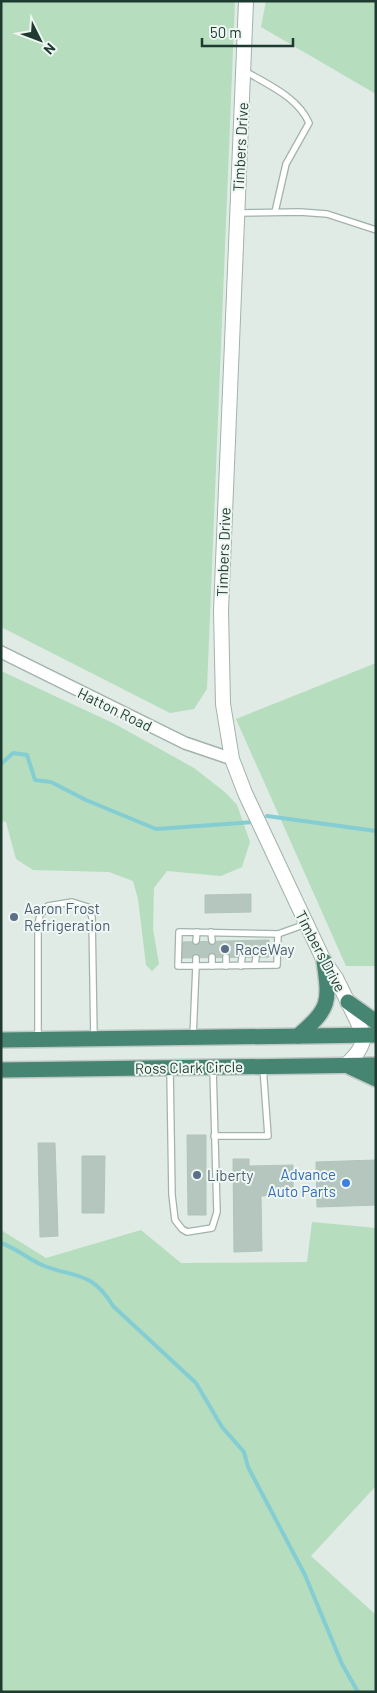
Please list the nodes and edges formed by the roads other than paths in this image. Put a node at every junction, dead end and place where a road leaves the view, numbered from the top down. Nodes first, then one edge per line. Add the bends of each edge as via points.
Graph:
1 (246, 1) edge
2 (243, 70) junction
3 (275, 212) junction
4 (237, 214) junction
5 (376, 230) edge
6 (1, 652) edge
7 (232, 759) junction
8 (306, 924) junction
9 (197, 932) junction
10 (211, 932) junction
11 (225, 933) junction
12 (242, 933) junction
13 (278, 934) junction
14 (196, 941) dead end
15 (212, 941) dead end
16 (225, 941) dead end
17 (242, 941) dead end
18 (226, 957) dead end
19 (242, 957) dead end
20 (256, 957) dead end
21 (196, 958) dead end
22 (212, 958) dead end
23 (324, 962) junction
24 (255, 965) junction
25 (196, 966) junction
26 (212, 966) junction
27 (226, 966) junction
28 (242, 966) junction
29 (348, 1002) junction
30 (376, 1022) edge
31 (370, 1035) edge
32 (298, 1036) junction
33 (193, 1037) junction
34 (94, 1038) junction
35 (38, 1039) junction
36 (1, 1040) edge
37 (346, 1065) junction
38 (376, 1065) edge
39 (213, 1067) junction
40 (263, 1067) junction
41 (170, 1068) junction
42 (1, 1070) edge
43 (376, 1079) edge
44 (214, 1136) junction

1 - 2 street, Timbers Drive
2 - 3 lane via 289,98 304,111 309,123 286,164
2 - 4 street, Timbers Drive
3 - 4 lane
3 - 5 lane via 328,214
4 - 7 street, Timbers Drive via 221,611 223,704
6 - 7 street, Hatton Road via 185,743
7 - 8 street, Timbers Drive
8 - 13 lane
8 - 23 street, Timbers Drive
9 - 10 lane
9 - 14 lane
9 - 25 lane via 179,932 178,966
10 - 11 lane
10 - 15 lane
11 - 12 lane
11 - 16 lane
12 - 13 lane via 258,937
12 - 17 lane
13 - 24 lane via 277,965
18 - 27 lane
19 - 28 lane
20 - 24 lane
21 - 25 lane
22 - 26 lane
23 - 29 street, Timbers Drive
23 - 32 highway via 328,991 326,1002 317,1020
24 - 28 lane
25 - 26 lane
25 - 33 lane
26 - 27 lane
27 - 28 lane
29 - 30 highway
29 - 31 street, Timbers Drive
31 - 32 highway, Ross Clark Circle
31 - 37 street
32 - 33 highway, Ross Clark Circle
33 - 34 highway, Ross Clark Circle
34 - 35 highway, Ross Clark Circle
34 - 35 lane via 92,917 88,907 72,902 48,906 40,915
35 - 36 highway, Ross Clark Circle
37 - 38 highway, Ross Clark Circle
37 - 40 highway, Ross Clark Circle
37 - 43 highway
39 - 40 highway, Ross Clark Circle
39 - 41 highway, Ross Clark Circle
39 - 44 lane
40 - 44 lane via 268,1136
41 - 42 highway, Ross Clark Circle
41 - 44 lane via 172,1195 175,1220 187,1232 212,1228 215,1222

